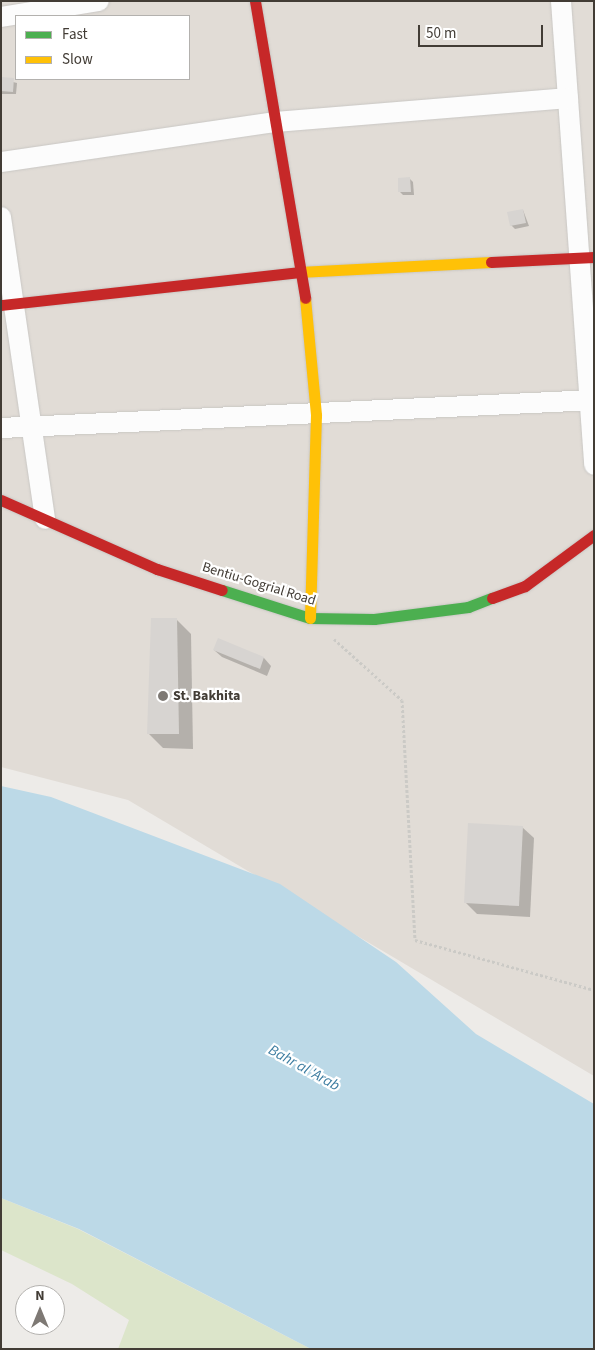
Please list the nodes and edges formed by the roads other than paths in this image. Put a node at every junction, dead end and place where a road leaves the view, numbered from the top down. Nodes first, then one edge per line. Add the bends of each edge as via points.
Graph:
1 (99, 1) edge
2 (255, 1) edge
3 (561, 1) edge
4 (1, 17) edge
5 (568, 98) junction
6 (276, 122) junction
7 (1, 162) edge
8 (1, 217) edge
9 (586, 258) edge
10 (302, 272) junction
11 (8, 304) edge
12 (591, 400) edge
13 (316, 415) junction
14 (31, 426) junction
15 (1, 428) edge
16 (594, 465) edge
17 (1, 500) edge
18 (45, 519) junction
19 (594, 535) edge
20 (310, 618) junction

1 - 4 street
2 - 6 street
3 - 5 street
5 - 6 street
5 - 9 street
6 - 7 street
6 - 10 street
8 - 11 street
9 - 10 street
9 - 12 street
10 - 11 street
10 - 13 street
11 - 14 street
12 - 13 street
12 - 16 street
13 - 14 street
13 - 20 street
14 - 15 street
14 - 18 street
17 - 18 street, Bentiu-Gogrial Road
18 - 20 street, Bentiu-Gogrial Road via 157,568
19 - 20 street, Bentiu-Gogrial Road via 525,586 468,607 374,619

